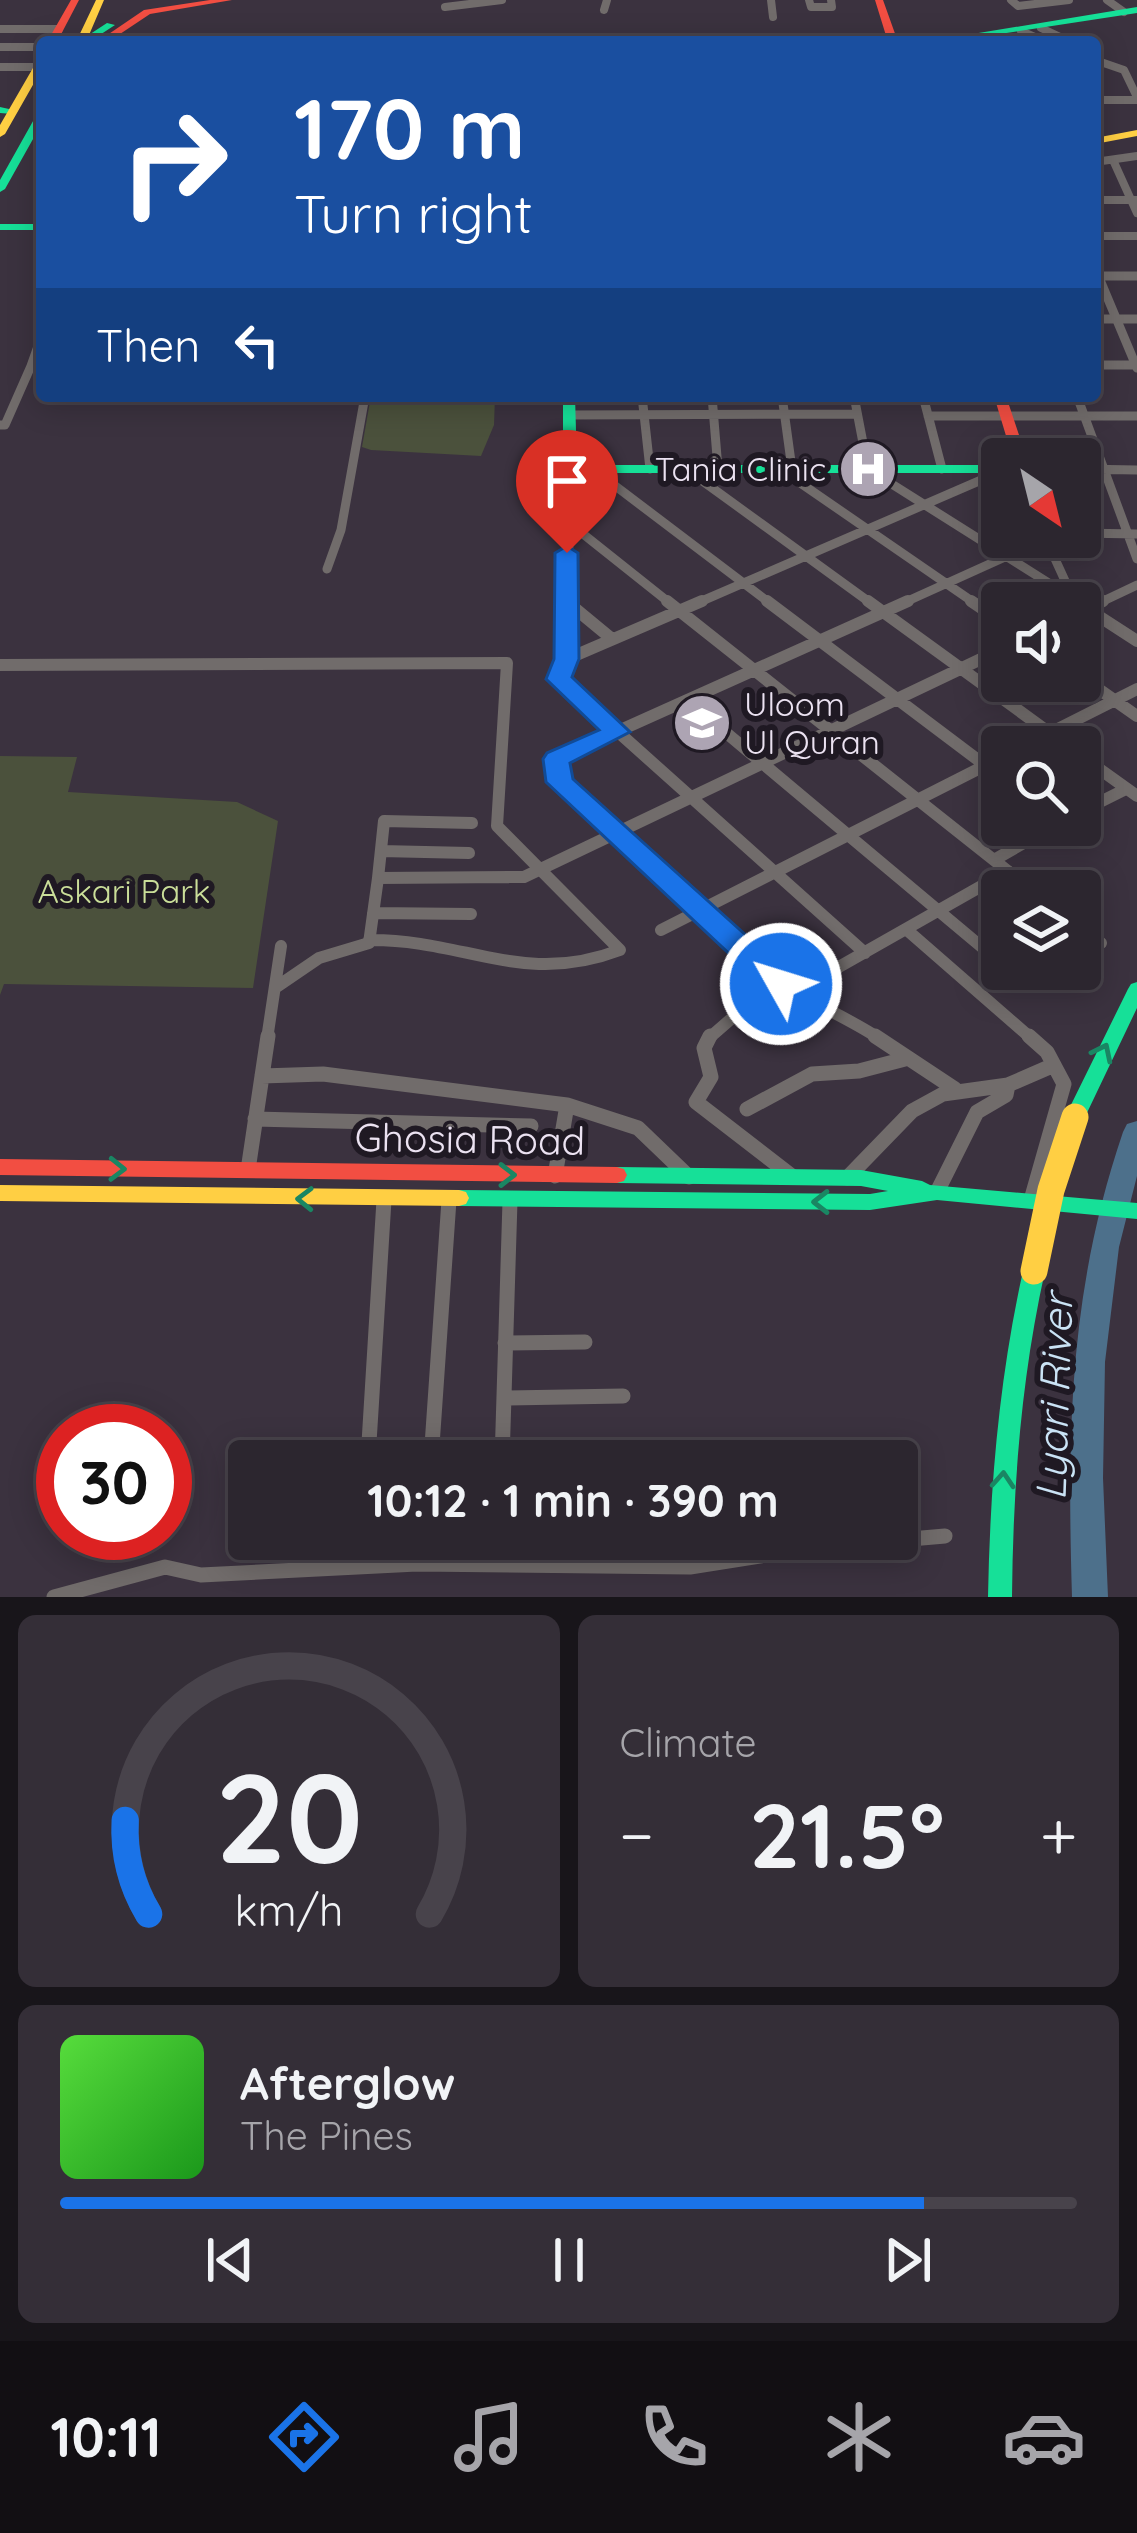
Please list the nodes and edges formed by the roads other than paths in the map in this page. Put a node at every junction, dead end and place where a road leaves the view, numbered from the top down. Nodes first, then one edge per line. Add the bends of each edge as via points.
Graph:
1 (194, 0) edge
2 (228, 0) edge
3 (502, 0) edge
4 (607, 0) edge
5 (771, 0) edge
6 (809, 0) edge
7 (831, 0) edge
8 (879, 0) edge
9 (1010, 0) edge
10 (1069, 0) edge
11 (75, 1) edge
12 (100, 1) edge
13 (445, 7) dead end
14 (1126, 9) edge
15 (604, 10) dead end
16 (773, 17) dead end
17 (0, 28) edge
18 (55, 35) edge
19 (1018, 35) edge
20 (85, 36) edge
21 (93, 36) edge
22 (111, 36) edge
23 (891, 36) edge
24 (0, 47) edge
25 (36, 57) edge
26 (1101, 58) edge
27 (36, 59) edge
28 (1101, 59) edge
29 (1120, 64) dead end
30 (36, 65) edge
31 (0, 67) edge
32 (1137, 99) edge
33 (1101, 100) edge
34 (7, 108) edge
35 (36, 127) edge
36 (0, 134) edge
37 (1137, 134) edge
38 (1101, 143) edge
39 (1101, 149) edge
40 (1137, 156) edge
41 (1113, 160) junction
42 (0, 189) edge
43 (1101, 200) edge
44 (1134, 200) edge
45 (1137, 213) edge
46 (0, 227) edge
47 (36, 227) edge
48 (1101, 236) edge
49 (1137, 236) edge
50 (1101, 273) edge
51 (1137, 276) edge
52 (1101, 284) edge
53 (1101, 319) edge
54 (1116, 319) junction
55 (1137, 319) edge
56 (1101, 365) edge
57 (36, 366) edge
58 (1137, 366) edge
59 (364, 402) edge
60 (643, 402) edge
61 (712, 402) edge
62 (783, 402) edge
63 (855, 402) edge
64 (924, 402) edge
65 (1079, 402) edge
66 (569, 406) edge
67 (1004, 406) edge
68 (857, 414) junction
69 (713, 415) junction
70 (786, 415) junction
71 (645, 416) junction
72 (928, 416) junction
73 (1084, 416) junction
74 (1137, 416) edge
75 (0, 425) edge
76 (1014, 438) edge
77 (570, 469) junction
78 (593, 469) junction
79 (650, 469) junction
80 (686, 469) junction
81 (718, 469) junction
82 (786, 469) junction
83 (868, 469) junction
84 (942, 469) junction
85 (981, 470) edge
86 (1104, 470) junction
87 (1137, 470) edge
88 (981, 479) edge
89 (924, 504) junction
90 (568, 522) junction
91 (867, 529) junction
92 (1101, 533) edge
93 (1132, 534) edge
94 (981, 540) edge
95 (806, 556) junction
96 (1003, 558) edge
97 (1010, 558) edge
98 (1137, 559) edge
99 (327, 569) dead end
100 (1046, 582) edge
101 (742, 583) junction
102 (946, 584) junction
103 (1137, 585) edge
104 (1120, 593) junction
105 (1101, 599) edge
106 (566, 601) junction
107 (1137, 603) edge
108 (981, 608) edge
109 (679, 610) junction
110 (883, 612) junction
111 (1101, 618) edge
112 (613, 639) junction
113 (819, 641) junction
114 (1137, 641) edge
115 (566, 659) junction
116 (981, 660) edge
117 (0, 664) edge
118 (961, 669) junction
119 (755, 670) junction
120 (1137, 689) edge
121 (1101, 691) edge
122 (897, 699) junction
123 (687, 700) junction
124 (1114, 700) junction
125 (1137, 716) edge
126 (1040, 726) edge
127 (1064, 726) edge
128 (831, 731) junction
129 (617, 732) junction
130 (981, 762) edge
131 (763, 764) junction
132 (981, 768) edge
133 (1101, 770) edge
134 (1132, 792) edge
135 (689, 799) junction
136 (919, 799) junction
137 (1101, 804) edge
138 (472, 823) dead end
139 (615, 833) junction
140 (848, 835) junction
141 (1018, 846) edge
142 (381, 851) junction
143 (470, 853) dead end
144 (994, 860) junction
145 (539, 870) junction
146 (1007, 870) edge
147 (773, 873) junction
148 (378, 878) junction
149 (981, 887) edge
150 (698, 911) junction
151 (939, 911) junction
152 (373, 913) junction
153 (471, 914) dead end
154 (661, 930) dead end
155 (907, 930) junction
156 (369, 940) junction
157 (281, 946) dead end
158 (981, 946) edge
159 (866, 953) junction
160 (748, 959) junction
161 (837, 968) dead end
162 (274, 988) junction
163 (1137, 989) edge
164 (904, 1059) junction
165 (1054, 1065) junction
166 (262, 1076) junction
167 (1008, 1085) junction
168 (955, 1089) junction
169 (567, 1105) junction
170 (748, 1108) dead end
171 (255, 1120) junction
172 (531, 1126) dead end
173 (0, 1167) edge
174 (258, 1171) junction
175 (555, 1176) junction
176 (689, 1177) junction
177 (793, 1177) junction
178 (848, 1178) junction
179 (937, 1192) junction
180 (0, 1193) edge
181 (264, 1199) junction
182 (384, 1200) junction
183 (449, 1200) junction
184 (1036, 1200) junction
185 (510, 1201) junction
186 (1137, 1211) edge
187 (585, 1342) dead end
188 (505, 1343) junction
189 (623, 1396) dead end
190 (504, 1398) junction
191 (369, 1440) edge
192 (431, 1440) edge
193 (503, 1440) edge
194 (945, 1536) dead end
195 (498, 1560) edge
196 (498, 1563) junction
197 (54, 1597) edge
198 (1000, 1597) edge

1 - 21 main road via 140,9
2 - 22 main road via 147,13
3 - 13 street
4 - 15 street
5 - 16 street
6 - 7 street via 811,7 832,7
8 - 23 main road
9 - 10 street
11 - 12 main road
11 - 18 main road
12 - 20 main road
14 - 19 main road
14 - 19 main road
17 - 18 street
24 - 25 street
26 - 29 street
27 - 31 street
28 - 32 street via 1124,70
30 - 34 main road
32 - 33 street
34 - 36 main road
35 - 42 main road
37 - 38 main road
39 - 41 street
40 - 41 street
41 - 44 street
43 - 44 street
44 - 45 street
46 - 47 main road
48 - 49 street
50 - 51 street
52 - 54 street
53 - 54 street
54 - 55 street
54 - 58 street
56 - 58 street
57 - 75 street
59 - 99 street
60 - 71 street
61 - 69 street
62 - 70 street
63 - 68 street
64 - 72 street
65 - 73 street
66 - 71 street
66 - 77 main road
67 - 72 street
67 - 73 street
67 - 76 main road
68 - 70 street
68 - 83 street
69 - 70 street
69 - 71 street
69 - 81 street
70 - 82 street
71 - 79 street
72 - 84 street
73 - 74 street
73 - 86 street
77 - 78 main road
77 - 90 street
78 - 79 main road
78 - 101 street
79 - 80 main road
80 - 81 main road
80 - 95 street
81 - 82 main road
82 - 83 main road
82 - 91 street
83 - 84 main road
83 - 89 street
84 - 85 main road
86 - 87 street
86 - 93 street
88 - 89 street
89 - 91 street
89 - 94 street
90 - 106 street
90 - 109 street
91 - 95 street
91 - 102 street
92 - 93 street
93 - 98 street
95 - 101 street
95 - 110 street
96 - 102 street
97 - 100 street
101 - 109 street
101 - 113 street
102 - 108 street
102 - 110 street
103 - 104 street
104 - 105 street
104 - 107 street
106 - 112 street
106 - 115 street
109 - 112 street
109 - 119 street
110 - 113 street
110 - 118 street
111 - 114 street
112 - 115 street
113 - 119 street
113 - 122 street
115 - 129 street via 559,679
116 - 118 street
117 - 145 street via 507,663 497,826
118 - 122 street
118 - 126 street
119 - 123 street
119 - 128 street
120 - 124 street
121 - 124 street
122 - 128 street
122 - 130 street
123 - 129 street
123 - 131 street
124 - 125 street
124 - 127 street
128 - 131 street
128 - 136 street
129 - 135 street
129 - 139 street via 556,759 560,782
131 - 135 street
131 - 140 street
132 - 136 street
133 - 134 street
134 - 137 street
135 - 139 street
135 - 147 street
136 - 140 street
136 - 144 street
138 - 142 street via 385,821
139 - 145 street
139 - 150 street
140 - 147 street
140 - 151 street
141 - 144 street
142 - 143 street
142 - 148 street
144 - 146 street
145 - 148 street via 524,877
145 - 156 street via 620,950 550,970 423,941
147 - 150 street
147 - 159 street
148 - 152 street
149 - 151 street
150 - 154 street
150 - 160 street
151 - 155 street
151 - 158 street
152 - 153 street
152 - 156 street
155 - 159 street
155 - 165 street
156 - 162 street via 319,958
157 - 162 street
159 - 161 street
160 - 164 street
160 - 177 street via 748,1005 708,1038 712,1087 696,1102
162 - 166 street
198 -> 163 main road, bridge via 1000,1513 1021,1321 1062,1153
164 - 168 street
164 - 170 street via 812,1074
165 - 167 street
165 - 184 street via 1064,1084
166 - 169 street via 323,1074
166 - 171 street
167 - 168 street
167 - 179 street via 1006,1095 977,1112
168 - 178 street via 912,1111
169 - 175 street
169 - 176 street via 638,1128
171 - 172 street
171 - 174 street
173 -> 174 main road, Ghosia Road
174 -> 175 main road, Ghosia Road
174 - 181 main road
175 - 176 main road, Ghosia Road
176 - 177 main road, Ghosia Road
177 - 178 main road, Ghosia Road
178 - 179 main road, Ghosia Road
179 - 184 main road
179 -> 185 main road via 870,1202
180 - 181 main road
182 -> 181 main road
182 - 183 main road
182 - 191 street
183 - 185 main road
183 - 192 street
184 - 186 main road
185 - 188 street
187 - 188 street
188 - 190 street
189 - 190 street
190 - 193 street
194 - 196 street via 690,1567
195 - 196 street
196 - 197 street via 201,1575 166,1567

